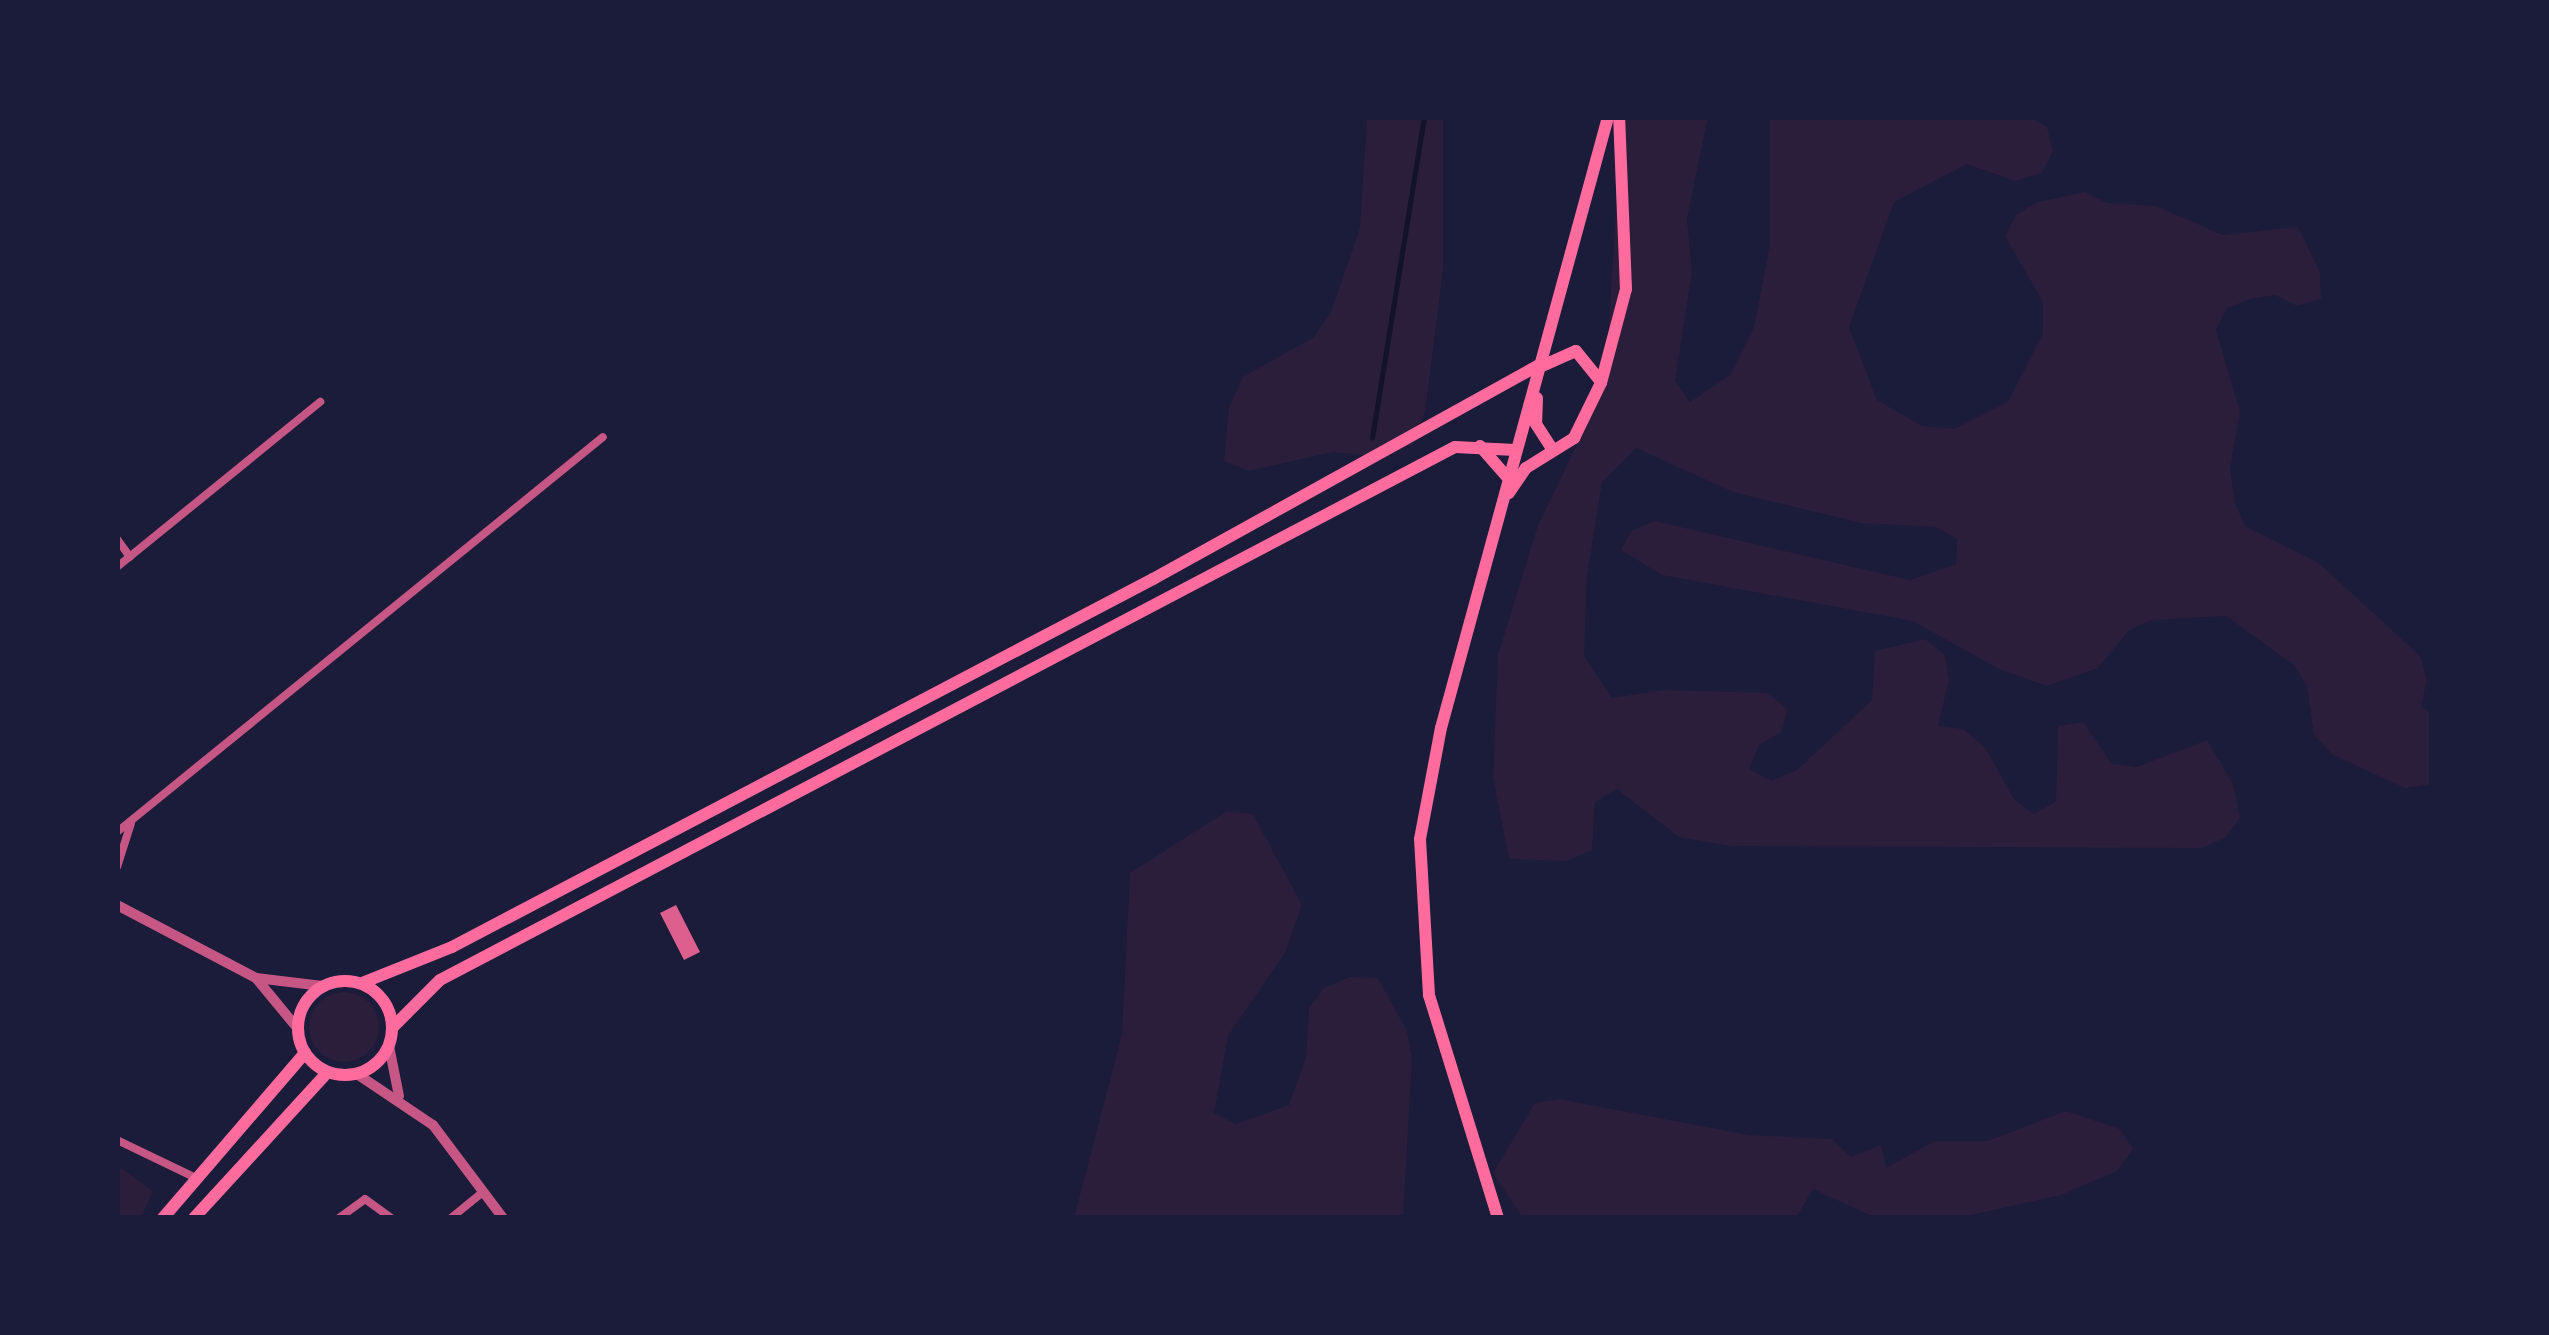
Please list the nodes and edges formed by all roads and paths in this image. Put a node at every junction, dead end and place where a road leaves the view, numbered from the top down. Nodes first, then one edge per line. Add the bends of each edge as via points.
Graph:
1 (1608, 117) edge
2 (1619, 117) edge
3 (1542, 362) junction
4 (1601, 383) junction
5 (320, 402) dead end
6 (603, 437) dead end
7 (1568, 444) junction
8 (1480, 446) junction
9 (1552, 448) junction
10 (1515, 450) junction
11 (1508, 478) junction
12 (1506, 500) junction
13 (117, 539) edge
14 (130, 557) junction
15 (117, 567) edge
16 (132, 821) junction
17 (117, 832) edge
18 (117, 867) edge
19 (117, 904) edge
20 (256, 978) junction
21 (362, 983) junction
22 (322, 986) junction
23 (393, 1027) junction
24 (298, 1029) junction
25 (389, 1046) junction
26 (305, 1053) junction
27 (328, 1072) junction
28 (357, 1074) junction
29 (400, 1096) junction
30 (117, 1140) edge
31 (196, 1178) junction
32 (483, 1192) junction
33 (499, 1214) edge
34 (339, 1216) edge
35 (163, 1218) edge
36 (194, 1218) edge
37 (391, 1218) edge
38 (451, 1218) edge
39 (485, 1218) edge
40 (1498, 1218) edge

1 - 3 main road
2 - 4 main road via 1626,289
3 - 4 main road via 1576,351
3 - 9 main road via 1535,424
3 - 10 main road
3 - 21 main road via 1089,612 452,947
4 - 7 main road
5 - 14 street
6 - 16 street
7 - 9 main road
7 - 12 main road via 1526,468
8 - 10 main road
8 - 11 main road
8 - 23 main road via 1455,447 440,980
9 - 10 main road
10 - 11 main road
11 - 12 main road
12 - 40 main road via 1442,728 1420,839 1418,902 1430,994
13 - 14 street
14 - 15 street
16 - 17 street
16 - 18 street
19 - 20 street
20 - 22 street
20 - 24 street
21 - 22 main road
21 - 23 main road via 389,1008
22 - 24 main road via 304,1004
23 - 25 main road
24 - 26 main road
25 - 28 main road
25 - 29 street
26 - 27 main road
26 - 31 main road
27 - 28 main road
27 - 36 main road
28 - 29 street
29 - 32 street
30 - 31 street
31 - 35 main road
32 - 33 street
32 - 38 street
33 - 39 street
34 - 37 street via 365,1199

